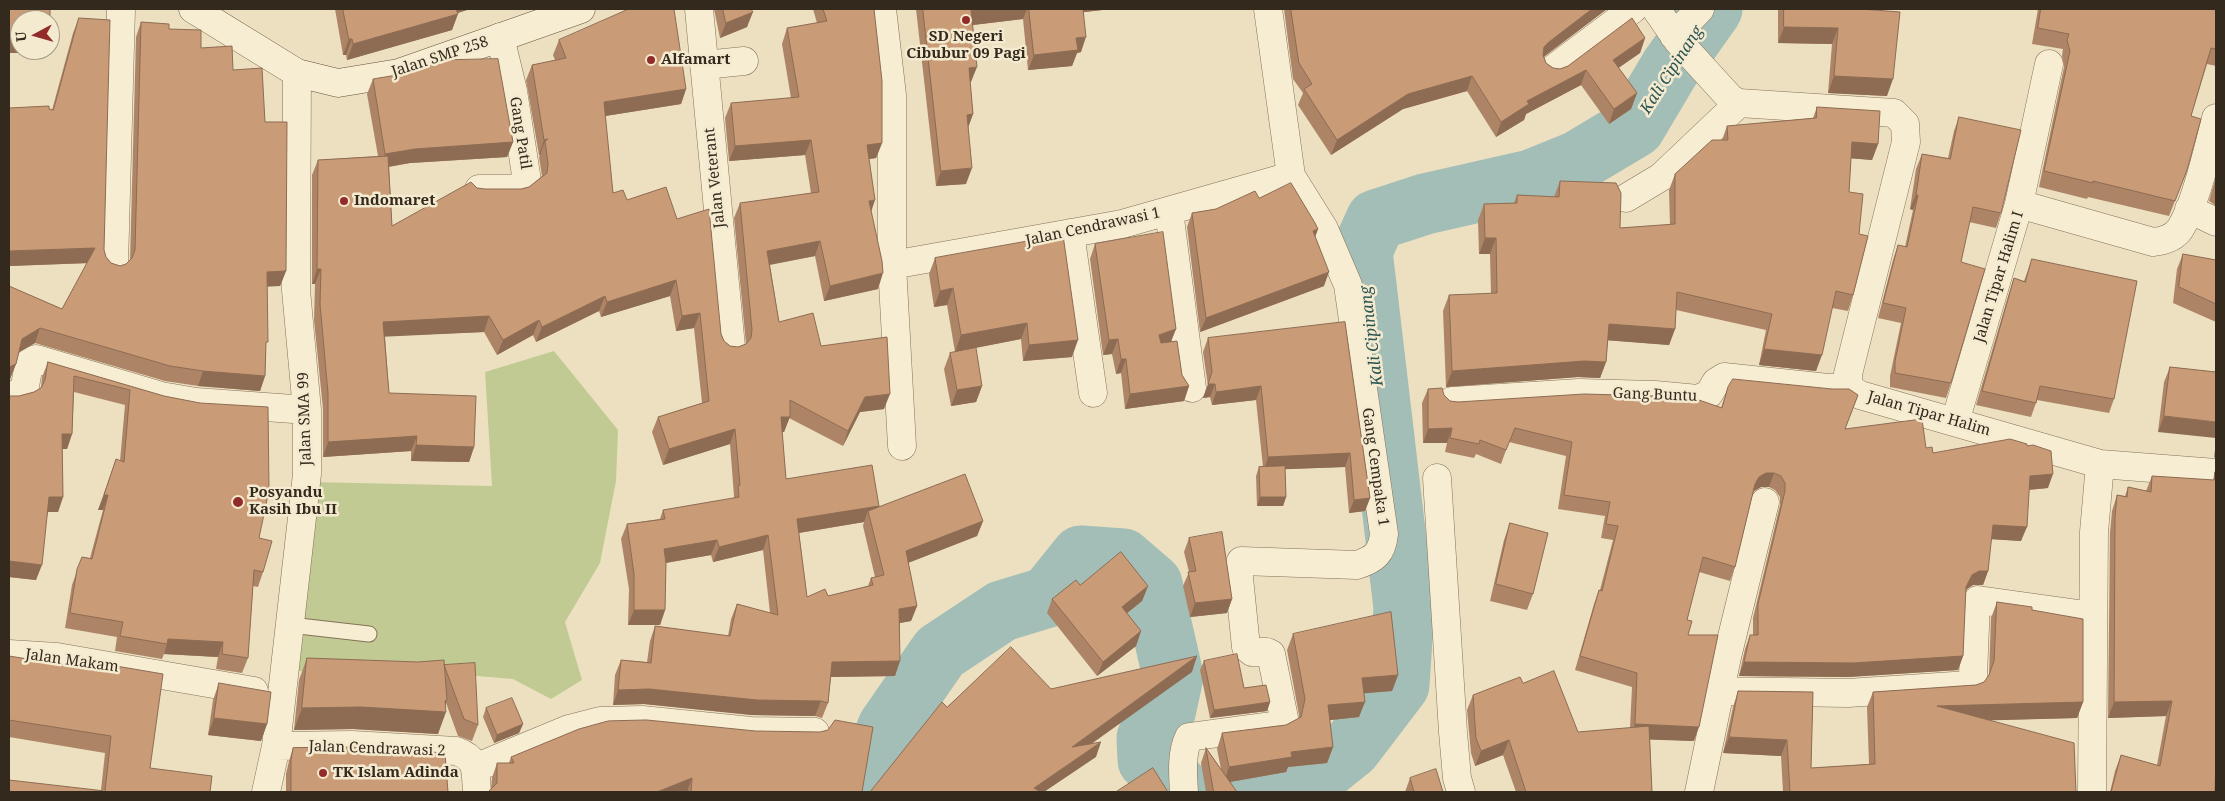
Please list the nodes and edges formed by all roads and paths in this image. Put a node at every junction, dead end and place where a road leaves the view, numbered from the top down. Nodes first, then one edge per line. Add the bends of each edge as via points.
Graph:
1 (121, 9) edge
2 (194, 9) edge
3 (581, 9) edge
4 (699, 9) edge
5 (882, 9) edge
6 (1268, 9) edge
7 (1633, 9) edge
8 (1656, 9) edge
9 (1700, 9) edge
10 (500, 37) junction
11 (1676, 38) junction
12 (744, 61) dead end
13 (2049, 64) dead end
14 (704, 65) junction
15 (1553, 69) edge
16 (297, 72) junction
17 (1735, 101) junction
18 (2216, 118) edge
19 (1291, 176) junction
20 (479, 189) edge
21 (1626, 198) dead end
22 (2019, 204) junction
23 (2189, 209) junction
24 (1168, 211) junction
25 (2216, 222) edge
26 (1070, 233) junction
27 (114, 265) edge
28 (892, 265) junction
29 (731, 347) edge
30 (1848, 385) junction
31 (1192, 388) dead end
32 (1093, 393) dead end
33 (9, 396) edge
34 (1452, 401) edge
35 (307, 410) junction
36 (1955, 422) junction
37 (902, 446) dead end
38 (2100, 464) junction
39 (2216, 473) edge
40 (1437, 478) dead end
41 (1765, 502) dead end
42 (2093, 616) junction
43 (290, 625) junction
44 (369, 634) dead end
45 (9, 654) edge
46 (1719, 691) junction
47 (282, 696) junction
48 (815, 732) edge
49 (276, 746) junction
50 (476, 780) edge
51 (1184, 790) edge
52 (266, 792) edge
53 (1461, 792) edge
54 (1699, 792) edge
55 (2092, 792) edge

1 - 27 street
2 - 16 street, Jalan SMP 258
3 - 10 street, Jalan SMP 258
4 - 14 street, Jalan Veterant
5 - 28 street via 892,95
6 - 19 street, Gang Cempaka 1
7 - 15 street
8 - 11 street
9 - 11 street
10 - 16 street, Jalan SMP 258 via 399,72 356,81 338,83
10 - 20 street, Gang Patil via 513,90 527,181 514,189
11 - 17 street
12 - 14 street
13 - 22 street
14 - 29 street, Jalan Veterant
16 - 35 street, Jalan SMA 99 via 296,290
17 - 21 street via 1661,177
17 - 30 street, Jalan Tipar Halim via 1894,112 1905,124 1906,142 1848,374
18 - 23 street, Jalan Tipar Halim I
19 - 24 street, Jalan Cendrawasi 1
19 - 51 street, Gang Cempaka 1 via 1324,229 1348,285 1383,524 1383,543 1374,558 1357,565 1241,561 1238,568 1246,647 1252,652 1271,654 1284,718 1278,725 1187,739
22 - 23 street, Jalan Tipar Halim I via 2153,242 2172,237 2180,230
22 - 36 street, Jalan Tipar Halim I
23 - 25 street
24 - 26 street, Jalan Cendrawasi 1 via 1122,224
24 - 31 street
26 - 28 street, Jalan Cendrawasi 1
26 - 32 street
28 - 37 street
30 - 34 street, Gang Buntu via 1828,388 1724,377 1716,382 1709,394 1698,399 1579,393
30 - 36 street, Jalan Tipar Halim via 1860,395
33 - 35 street via 24,392 29,363 36,359 161,396 196,402
35 - 43 street, Jalan SMA 99 via 307,474
36 - 38 street, Jalan Tipar Halim
38 - 39 street, Jalan Tipar Halim
38 - 42 street via 2094,532
40 - 53 street via 1452,732
41 - 46 street
42 - 46 street via 1978,600 1973,676 1969,685 1848,693
42 - 55 street
43 - 44 lane
43 - 47 street, Jalan SMA 99
45 - 47 street, Jalan Makam via 57,657
46 - 54 street
47 - 49 street, Jalan SMA 99
48 - 50 street via 750,731 642,720 600,721 568,729
49 - 50 street, Jalan Cendrawasi 2 via 352,745 456,751 474,762
49 - 52 street, Jalan SMA 99

